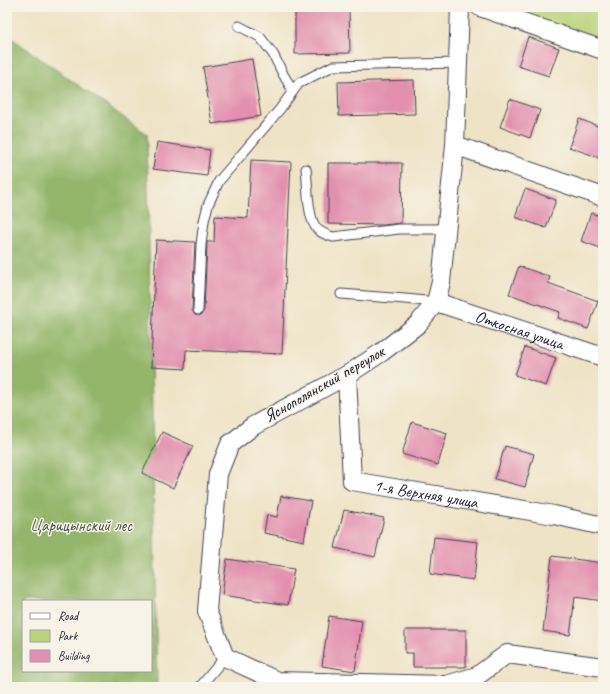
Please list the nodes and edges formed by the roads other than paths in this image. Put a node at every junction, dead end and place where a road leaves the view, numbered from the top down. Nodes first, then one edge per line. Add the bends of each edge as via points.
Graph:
1 (460, 7) edge
2 (480, 7) edge
3 (239, 26) dead end
4 (603, 50) edge
5 (458, 63) junction
6 (294, 91) junction
7 (455, 145) junction
8 (306, 169) dead end
9 (603, 197) edge
10 (447, 229) junction
11 (341, 294) dead end
12 (436, 302) junction
13 (198, 310) dead end
14 (603, 357) edge
15 (347, 375) junction
16 (603, 526) edge
17 (225, 657) junction
18 (603, 667) edge
19 (477, 682) edge
20 (336, 685) edge
21 (200, 687) edge

1 - 5 street, Яснополянский переулок
2 - 4 street
3 - 6 lane via 260,37
5 - 6 lane via 333,66 299,83
5 - 7 street, Яснополянский переулок
6 - 13 lane via 219,181 208,205 201,245
7 - 9 street
7 - 10 street, Яснополянский переулок
8 - 10 lane via 311,216 315,227 325,235 333,237 398,229
10 - 12 street, Яснополянский переулок
11 - 12 lane
12 - 14 street, Откосная улица
12 - 15 street, Яснополянский переулок via 418,324
15 - 16 street, 1-я Верхняя улица via 352,480
15 - 17 street, Яснополянский переулок via 253,426 230,444 218,474 207,611
17 - 20 street via 278,681
17 - 21 lane
18 - 19 street via 507,654
19 - 20 street via 446,685

